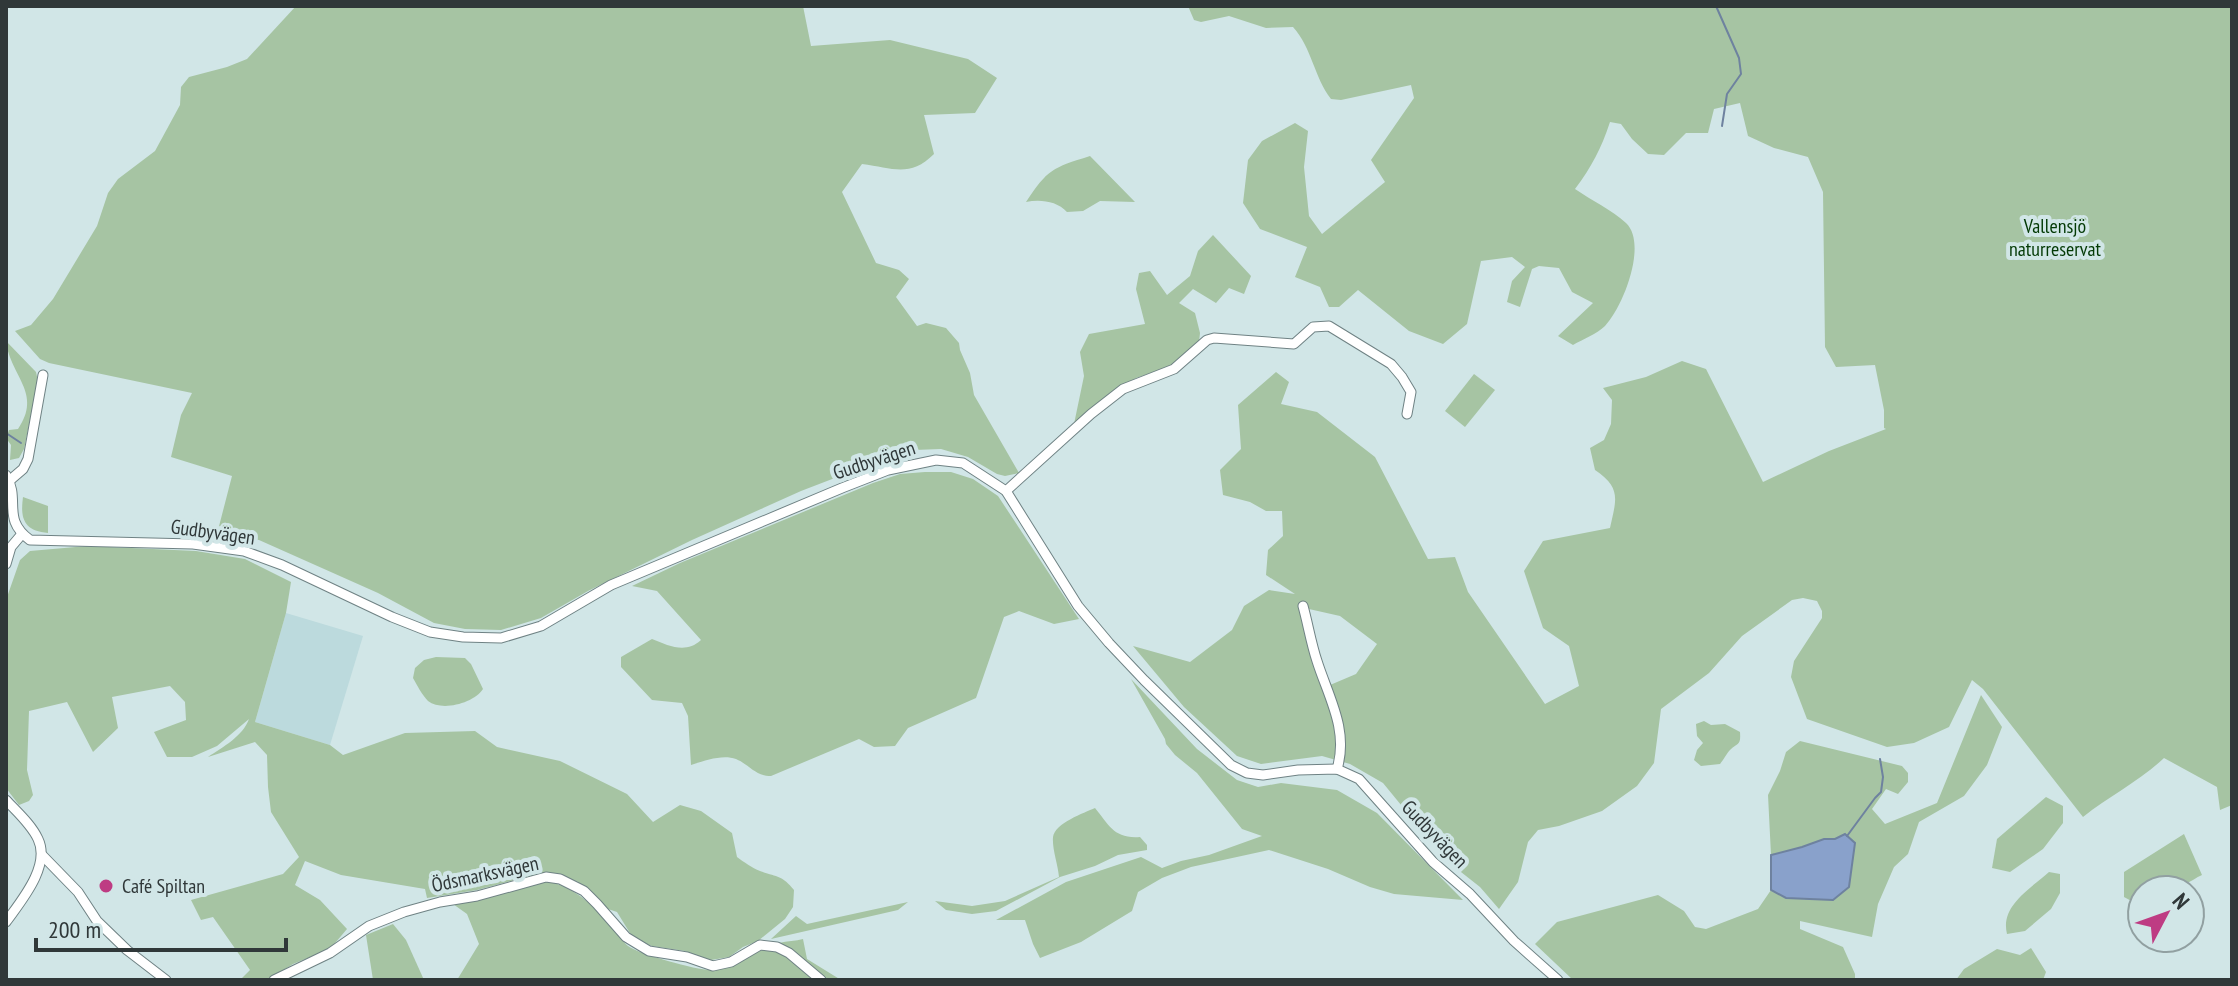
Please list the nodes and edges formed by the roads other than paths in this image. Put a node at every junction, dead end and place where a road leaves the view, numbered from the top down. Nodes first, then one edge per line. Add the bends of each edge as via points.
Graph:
1 (43, 375) dead end
2 (1407, 414) dead end
3 (8, 478) edge
4 (1006, 491) junction
5 (22, 534) junction
6 (6, 564) edge
7 (1303, 606) dead end
8 (1337, 769) junction
9 (6, 800) edge
10 (42, 855) junction
11 (6, 922) edge
12 (166, 980) edge
13 (274, 980) edge
14 (821, 980) edge
15 (1558, 980) edge

1 - 3 street via 28,459
2 - 4 street via 1411,392 1402,377 1383,358 1329,326 1313,327 1294,344 1214,338 1174,369 1123,389
3 - 5 street via 13,519
4 - 5 street, Gudbyvägen via 963,463 936,460 888,470 611,585 541,626 501,638 430,632 244,551 193,544 30,540
4 - 8 street, Gudbyvägen via 1078,606 1231,765 1263,775
5 - 6 street
7 - 8 street via 1338,716
8 - 15 street, Gudbyvägen via 1359,779 1433,862
9 - 10 street via 39,840
10 - 11 street
10 - 12 street via 97,921
13 - 14 street, Ödsmarksvägen via 404,912 546,877 584,891 626,937 649,951 713,966 760,945 777,947

